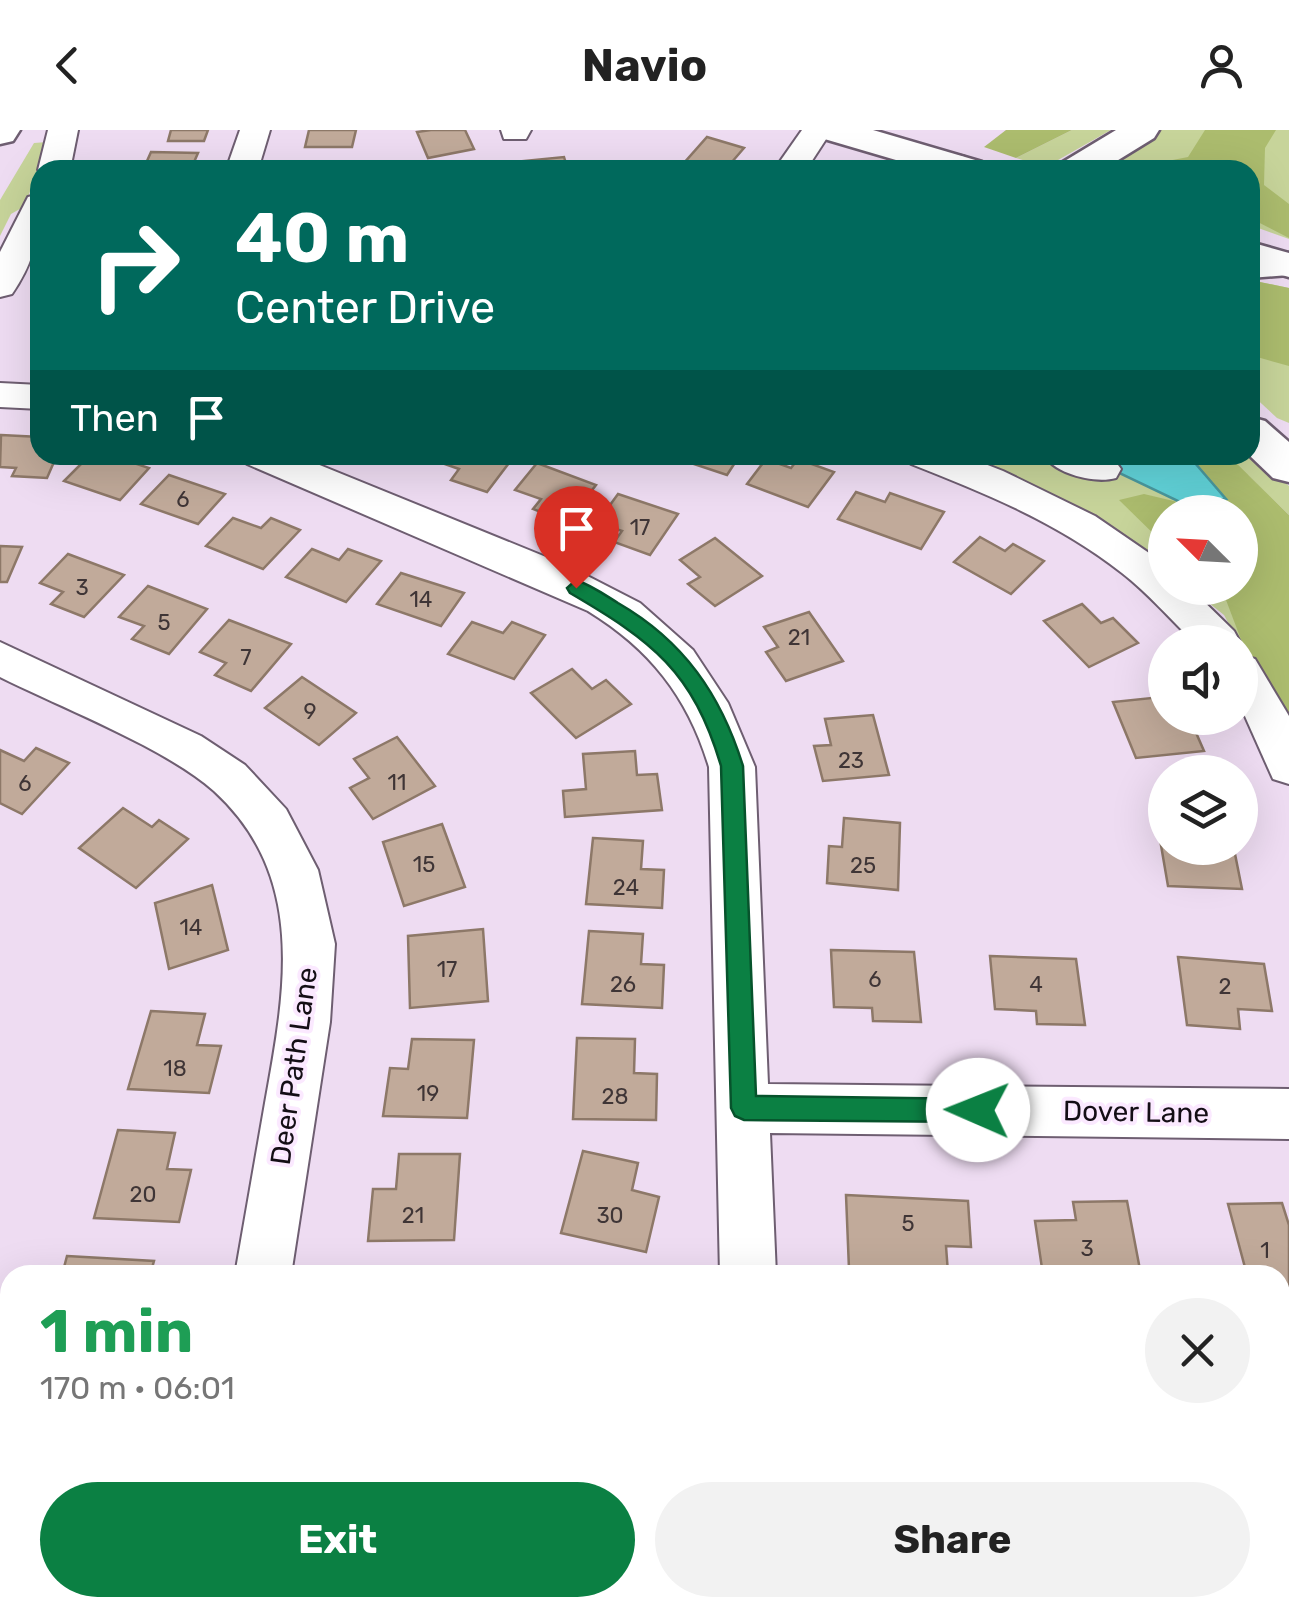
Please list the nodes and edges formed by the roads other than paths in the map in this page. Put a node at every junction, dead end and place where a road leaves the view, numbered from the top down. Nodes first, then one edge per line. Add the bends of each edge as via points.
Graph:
1 (63, 130) edge
2 (255, 130) edge
3 (818, 130) edge
4 (834, 130) edge
5 (1141, 130) edge
6 (56, 160) edge
7 (245, 160) edge
8 (797, 160) edge
9 (933, 160) edge
10 (1092, 160) edge
11 (30, 227) edge
12 (0, 287) edge
13 (0, 395) edge
14 (30, 396) edge
15 (1260, 412) edge
16 (1289, 432) edge
17 (1260, 440) edge
18 (284, 465) edge
19 (950, 465) edge
20 (1091, 465) edge
21 (1289, 466) edge
22 (1102, 469) dead end
23 (1148, 574) edge
24 (1183, 605) edge
25 (1202, 625) edge
26 (0, 658) edge
27 (1258, 697) edge
28 (1289, 766) edge
29 (744, 1108) junction
30 (1289, 1114) edge
31 (266, 1265) edge
32 (748, 1265) edge

1 - 6 street
2 - 7 street
3 - 8 street
4 - 9 main road
5 - 10 main road
11 - 12 street
13 - 14 street
15 - 16 main road
17 - 21 main road
18 - 29 street via 576,588 640,625 698,685 732,766
19 - 23 street via 1082,524
20 - 22 street
24 - 25 street
26 - 31 street, Deer Path Lane via 185,748 229,778 270,822 294,870 310,944 305,1022
27 - 28 street
29 - 30 street, Dover Lane
29 - 32 street

